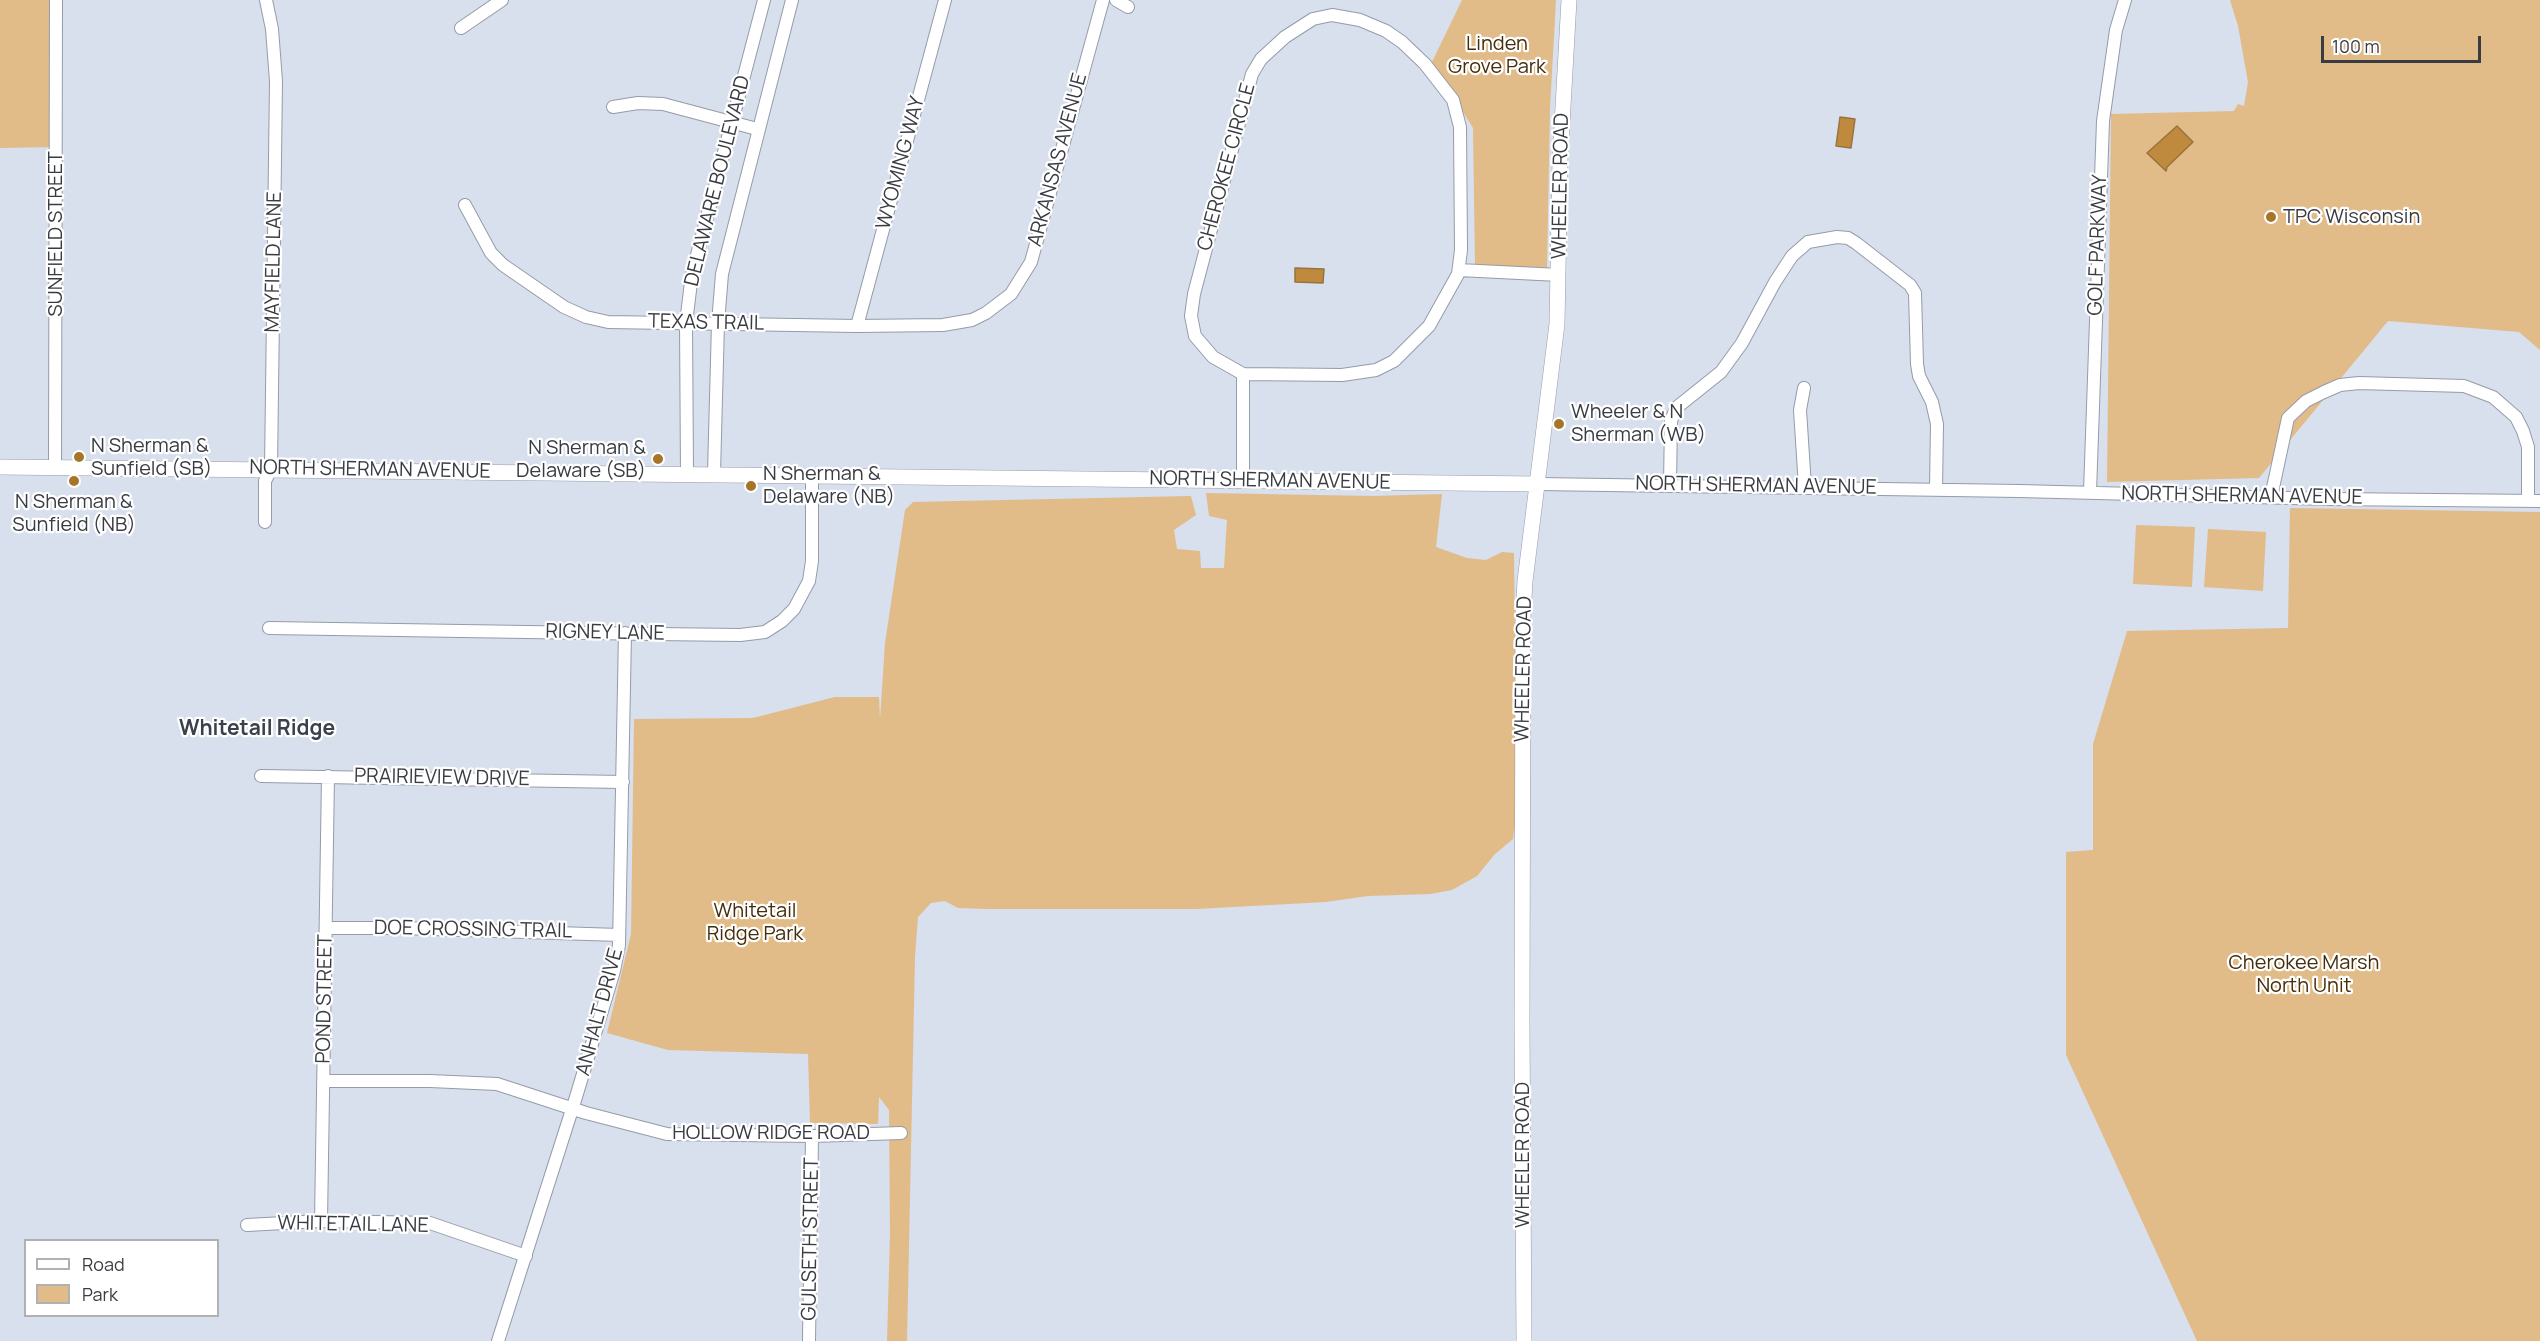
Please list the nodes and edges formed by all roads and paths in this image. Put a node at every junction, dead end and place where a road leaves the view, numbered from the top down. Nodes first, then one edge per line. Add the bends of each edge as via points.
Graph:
1 (56, 0) edge
2 (266, 0) edge
3 (502, 0) edge
4 (764, 0) edge
5 (792, 0) edge
6 (945, 0) edge
7 (1103, 0) edge
8 (1116, 0) edge
9 (1569, 0) edge
10 (2125, 0) edge
11 (1128, 7) dead end
12 (461, 28) dead end
13 (613, 107) dead end
14 (731, 122) junction
15 (758, 129) junction
16 (465, 205) dead end
17 (1459, 270) junction
18 (1559, 275) junction
19 (993, 308) joint
20 (686, 323) junction
21 (718, 323) junction
22 (857, 326) junction
23 (1243, 374) junction
24 (1804, 388) dead end
25 (0, 467) edge
26 (55, 468) junction
27 (271, 469) junction
28 (687, 473) junction
29 (714, 473) junction
30 (812, 475) junction
31 (1243, 480) junction
32 (1538, 484) junction
33 (1670, 484) junction
34 (1805, 486) junction
35 (1936, 489) junction
36 (2090, 492) junction
37 (2271, 497) junction
38 (2534, 501) edge
39 (264, 522) dead end
40 (269, 628) dead end
41 (625, 633) junction
42 (261, 776) dead end
43 (328, 776) junction
44 (623, 782) junction
45 (326, 928) junction
46 (620, 935) junction
47 (323, 1081) junction
48 (573, 1107) junction
49 (901, 1133) dead end
50 (812, 1136) junction
51 (321, 1221) junction
52 (247, 1225) dead end
53 (526, 1256) junction
54 (498, 1341) edge
55 (809, 1341) edge
56 (1524, 1341) edge

1 - 26 street, SUNFIELD STREET
2 - 27 street, MAYFIELD LANE via 276,81
3 - 12 street
4 - 14 street, DELAWARE BOULEVARD
5 - 15 street, DELAWARE BOULEVARD
6 - 22 street, WYOMING WAY
7 - 19 street, ARKANSAS AVENUE via 1031,262 1019,285
8 - 11 street
9 - 18 street, WHEELER ROAD via 1560,160
10 - 36 street, GOLF PARKWAY via 2116,30 2103,121
13 - 14 street via 663,104
14 - 15 street
14 - 20 street, DELAWARE BOULEVARD via 692,274
15 - 21 street, DELAWARE BOULEVARD via 722,274
16 - 20 street, TEXAS TRAIL via 491,253 564,307 608,322
17 - 18 street
17 - 23 street, CHEROKEE CIRCLE via 1429,326 1394,361 1376,370 1342,375
17 - 23 street, CHEROKEE CIRCLE via 1460,127 1453,100 1425,64 1386,31 1360,20 1332,15 1313,20 1285,37 1261,59 1252,74 1194,294 1191,316 1195,336 1213,357
18 - 32 street, WHEELER ROAD
19 - 22 street, TEXAS TRAIL via 972,320 943,325
20 - 21 street, TEXAS TRAIL
20 - 28 street, DELAWARE BOULEVARD
21 - 22 street, TEXAS TRAIL
21 - 29 street, DELAWARE BOULEVARD
23 - 31 street
24 - 34 street via 1800,410
25 - 26 street, NORTH SHERMAN AVENUE
26 - 27 street, NORTH SHERMAN AVENUE
27 - 28 street, NORTH SHERMAN AVENUE
27 - 39 street, MAYFIELD LANE via 265,481
28 - 29 street, NORTH SHERMAN AVENUE
29 - 30 street, NORTH SHERMAN AVENUE
30 - 31 street, NORTH SHERMAN AVENUE
30 - 41 street, RIGNEY LANE via 809,581 799,602 782,621 765,632 740,635
31 - 32 street, NORTH SHERMAN AVENUE
32 - 33 street, NORTH SHERMAN AVENUE
32 - 56 street, WHEELER ROAD via 1523,617
33 - 34 street, NORTH SHERMAN AVENUE
33 - 35 street via 1673,414 1682,402 1721,372 1752,328 1774,282 1800,247 1816,239 1848,238 1910,285 1916,297 1917,364 1936,414
34 - 35 street, NORTH SHERMAN AVENUE
35 - 36 street, NORTH SHERMAN AVENUE
36 - 37 street, NORTH SHERMAN AVENUE
37 - 38 street, NORTH SHERMAN AVENUE
37 - 38 street via 2288,418 2306,401 2340,385 2359,383 2464,386 2493,397 2516,417 2528,447
40 - 41 street, RIGNEY LANE
41 - 44 street, ANHALT DRIVE
42 - 43 street, PRAIRIEVIEW DRIVE
43 - 44 street, PRAIRIEVIEW DRIVE
43 - 45 street, POND STREET
44 - 46 street, ANHALT DRIVE
45 - 46 street, DOE CROSSING TRAIL
45 - 47 street, POND STREET
46 - 48 street, ANHALT DRIVE via 614,971
47 - 48 street, HOLLOW RIDGE ROAD via 497,1084
47 - 51 street, POND STREET
48 - 50 street, HOLLOW RIDGE ROAD via 667,1134
48 - 53 street, ANHALT DRIVE
49 - 50 street, HOLLOW RIDGE ROAD
50 - 55 street, GULSETH STREET
51 - 52 street, WHITETAIL LANE
51 - 53 street, WHITETAIL LANE via 430,1223
53 - 54 street, ANHALT DRIVE

